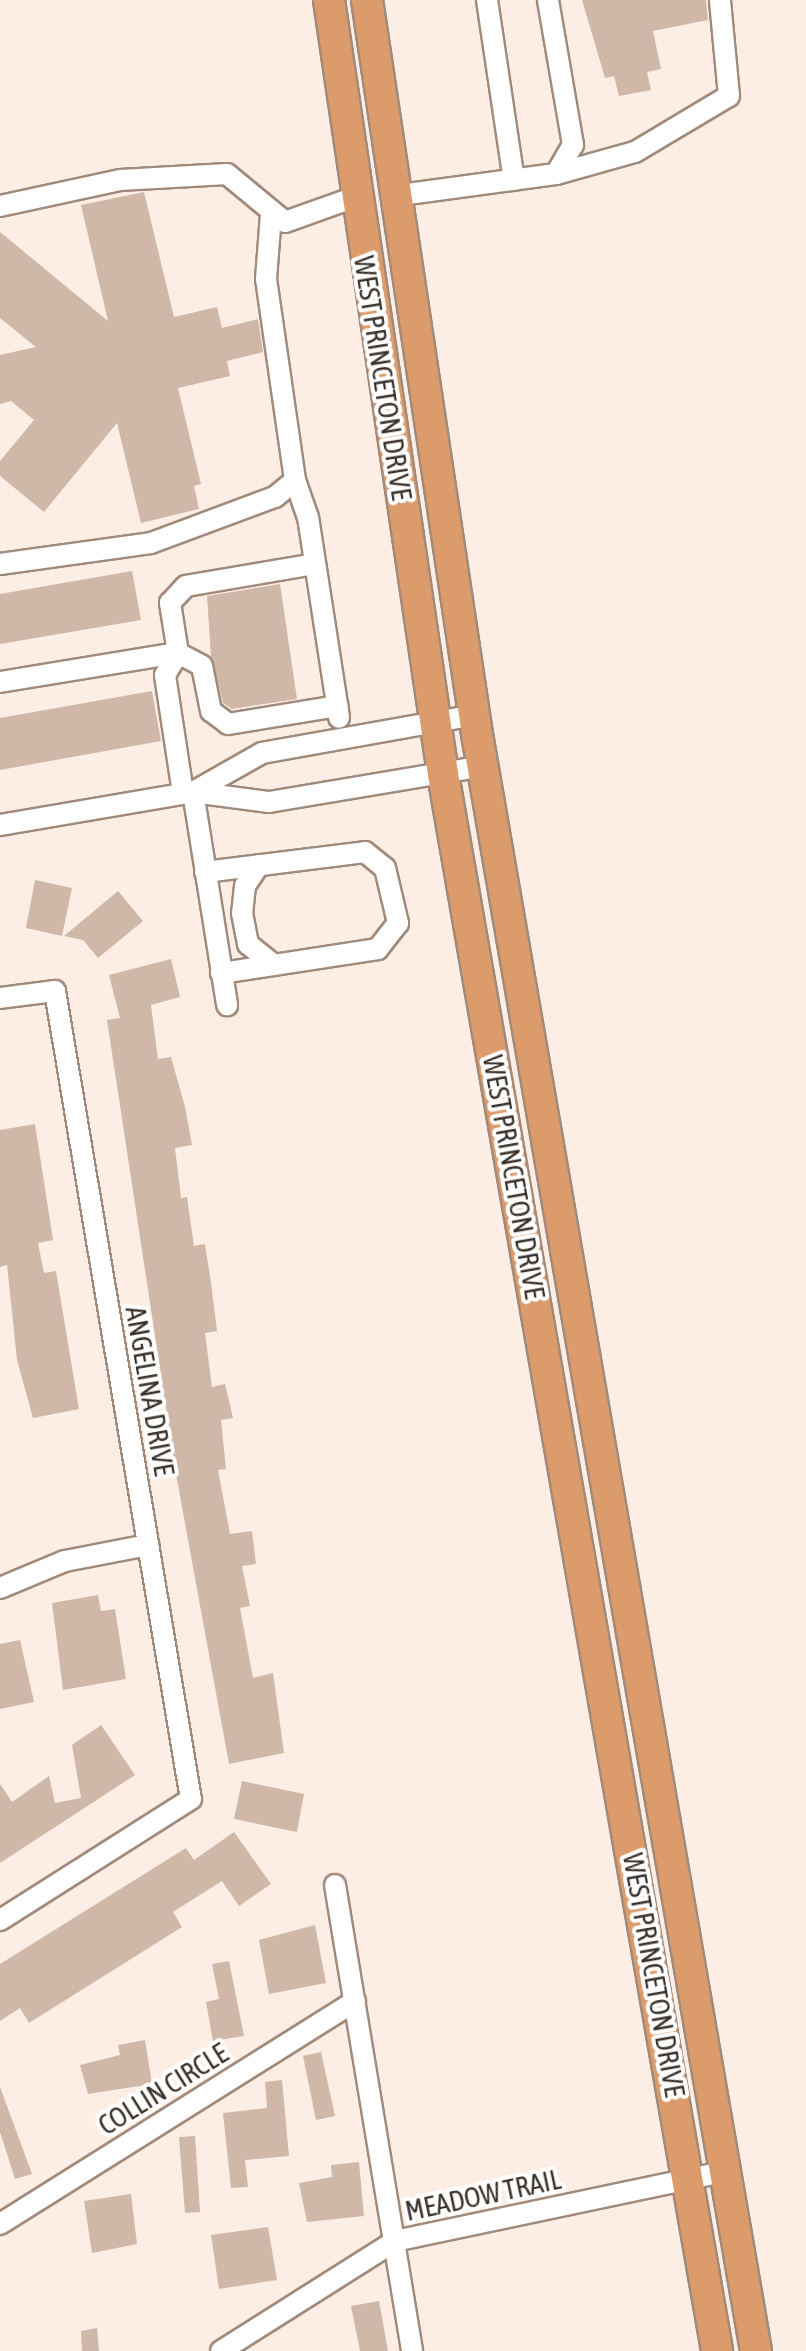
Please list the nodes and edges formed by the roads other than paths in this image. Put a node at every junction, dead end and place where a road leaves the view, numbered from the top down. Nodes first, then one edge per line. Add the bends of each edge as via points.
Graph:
1 (328, 0) edge
2 (367, 0) edge
3 (487, 0) edge
4 (548, 0) edge
5 (720, 0) edge
6 (556, 174) junction
7 (514, 180) junction
8 (393, 196) junction
9 (355, 197) junction
10 (0, 206) edge
11 (271, 214) junction
12 (295, 480) junction
13 (0, 564) edge
14 (315, 564) junction
15 (178, 652) junction
16 (0, 682) edge
17 (338, 706) junction
18 (475, 715) junction
19 (437, 722) junction
20 (343, 738) junction
21 (483, 766) junction
22 (443, 774) junction
23 (188, 792) junction
24 (0, 825) edge
25 (259, 866) junction
26 (205, 872) junction
27 (274, 965) junction
28 (222, 973) junction
29 (0, 998) edge
30 (227, 1005) dead end
31 (148, 1545) junction
32 (0, 1588) edge
33 (335, 1885) dead end
34 (0, 1920) edge
35 (355, 2001) junction
36 (726, 2172) junction
37 (690, 2179) junction
38 (0, 2224) edge
39 (395, 2241) junction
40 (221, 2351) edge
41 (412, 2351) edge
42 (717, 2351) edge
43 (756, 2351) edge

1 - 9 highway, WEST PRINCETON DRIVE
2 - 8 highway, WEST PRINCETON DRIVE
3 - 7 street
4 - 6 street via 573,146
5 - 6 street via 729,96 635,152
6 - 7 street
7 - 8 street
8 - 18 highway, WEST PRINCETON DRIVE
9 - 11 street via 285,222
9 - 19 highway, WEST PRINCETON DRIVE
10 - 11 street via 120,180 227,174
11 - 12 street via 266,279
12 - 13 street via 276,497 151,544
12 - 14 street
14 - 15 street via 186,586 170,603
14 - 17 street
15 - 16 street
15 - 17 street via 202,666 212,711 228,724
15 - 23 street via 165,675
17 - 20 street
18 - 19 street
18 - 21 highway, WEST PRINCETON DRIVE
19 - 20 street
19 - 22 highway, WEST PRINCETON DRIVE
20 - 23 street via 262,753
21 - 22 street
21 - 36 highway, WEST PRINCETON DRIVE
22 - 23 street via 269,802
22 - 37 highway, WEST PRINCETON DRIVE
23 - 24 street
23 - 26 street
25 - 26 street
25 - 27 street via 245,886 242,913 248,944
25 - 27 street via 365,852 385,868 398,923 378,949
26 - 28 street
27 - 28 street
28 - 30 street
29 - 31 street, ANGELINA DRIVE via 55,991
31 - 32 street via 29,1572
31 - 34 street, ANGELINA DRIVE via 191,1800
33 - 35 street
35 - 38 street, COLLIN CIRCLE
35 - 39 street
36 - 37 street, MEADOW TRAIL
36 - 43 highway, WEST PRINCETON DRIVE
37 - 39 street, MEADOW TRAIL
37 - 42 highway, WEST PRINCETON DRIVE
39 - 40 street, MEADOW TRAIL
39 - 41 street

